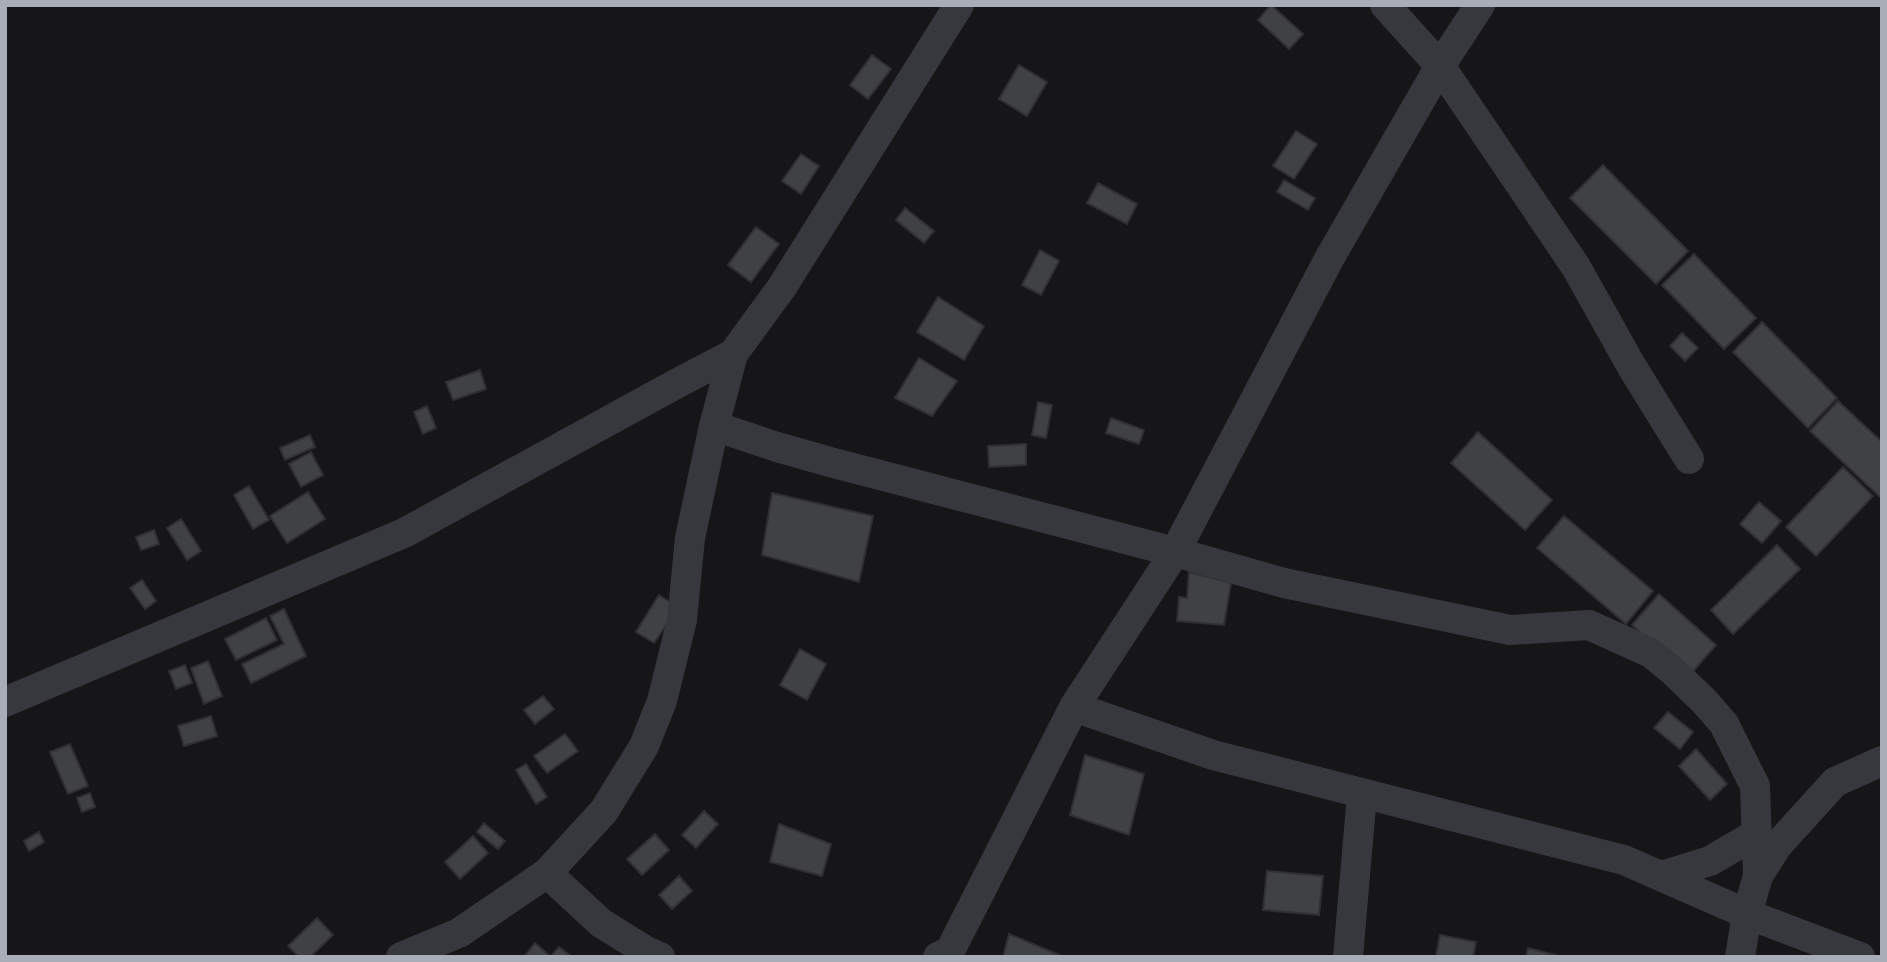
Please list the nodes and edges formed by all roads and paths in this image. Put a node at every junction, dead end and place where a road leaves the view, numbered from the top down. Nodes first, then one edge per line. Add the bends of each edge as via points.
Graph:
1 (959, 5) edge
2 (1385, 5) edge
3 (1480, 5) edge
4 (1440, 66) junction
5 (733, 354) junction
6 (714, 426) junction
7 (1689, 459) dead end
8 (1175, 552) junction
9 (5, 702) edge
10 (1074, 707) junction
11 (1882, 761) edge
12 (1362, 794) junction
13 (1756, 834) junction
14 (547, 873) junction
15 (1661, 876) junction
16 (1758, 876) junction
17 (1747, 914) junction
18 (945, 955) edge
19 (401, 957) edge
20 (660, 957) edge
21 (1348, 957) edge
22 (1740, 957) edge
23 (1860, 957) edge

1 - 5 street via 782,287
2 - 4 street
3 - 4 street
4 - 7 street via 1576,267
4 - 8 street via 1329,259
5 - 6 street
5 - 9 street via 404,533
6 - 8 street via 830,462
6 - 14 street via 690,538 682,620 663,701 644,746 604,811
8 - 10 street
8 - 13 street via 1284,583 1510,629 1589,625 1651,653 1724,724 1755,786
10 - 12 street via 1213,755
10 - 18 street
11 - 16 street via 1835,782 1777,846
12 - 15 street via 1624,860
12 - 21 street
13 - 15 street via 1710,860
13 - 16 street
14 - 19 street via 460,933
14 - 20 street via 601,923
15 - 17 street
16 - 17 street
17 - 22 street
17 - 23 street

